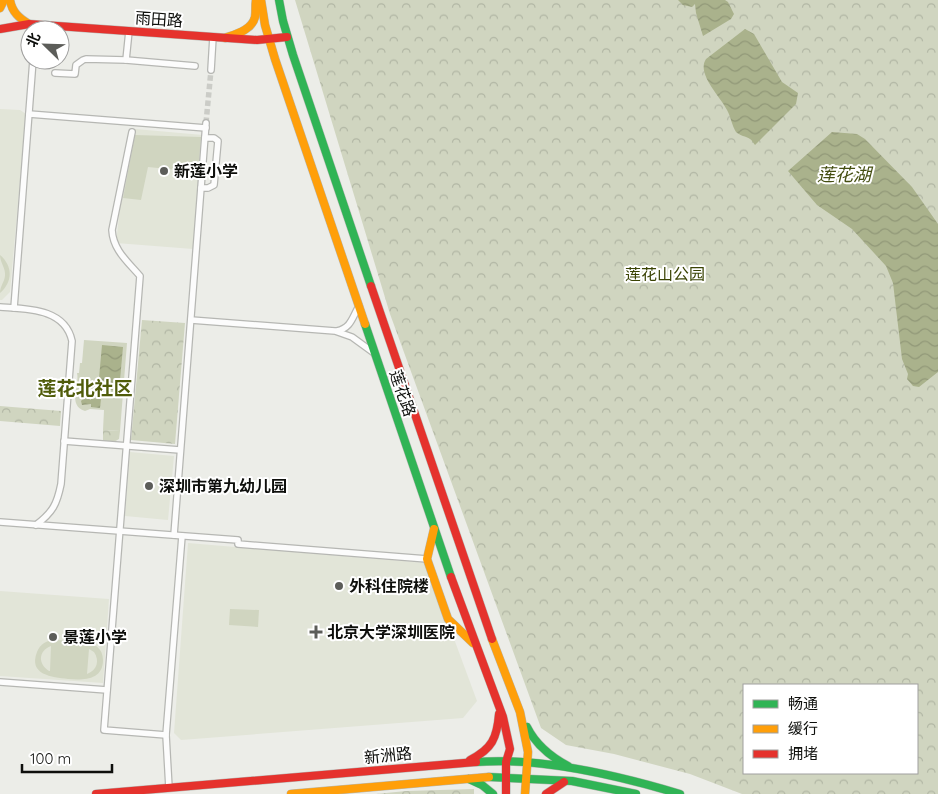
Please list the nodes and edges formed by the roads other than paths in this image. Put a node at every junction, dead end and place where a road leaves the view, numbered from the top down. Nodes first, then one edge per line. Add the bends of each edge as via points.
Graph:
1 (4, 0) edge
2 (10, 0) edge
3 (256, 0) edge
4 (261, 0) edge
5 (279, 0) edge
6 (0, 8) edge
7 (24, 20) edge
8 (20, 27) edge
9 (70, 28) edge
10 (0, 29) edge
11 (129, 31) junction
12 (213, 37) junction
13 (287, 37) junction
14 (225, 38) junction
15 (269, 39) junction
16 (126, 60) junction
17 (195, 66) dead end
18 (32, 70) edge
19 (210, 70) tunnel mouth
20 (55, 73) dead end
21 (29, 114) junction
22 (132, 132) dead end
23 (205, 138) junction
24 (201, 188) junction
25 (358, 306) junction
26 (0, 307) edge
27 (14, 308) junction
28 (191, 320) junction
29 (335, 331) junction
30 (375, 354) junction
31 (64, 441) junction
32 (126, 446) junction
33 (180, 450) junction
34 (0, 522) edge
35 (36, 525) junction
36 (434, 528) junction
37 (119, 531) junction
38 (174, 535) junction
39 (182, 536) junction
40 (427, 559) junction
41 (476, 646) junction
42 (0, 682) edge
43 (107, 690) junction
44 (499, 708) junction
45 (520, 712) junction
46 (166, 735) junction
47 (466, 762) junction
48 (506, 762) junction
49 (527, 764) junction
50 (575, 769) junction
51 (507, 777) junction
52 (466, 778) junction
53 (526, 778) junction
54 (572, 782) junction
55 (169, 788) junction
56 (96, 794) edge
57 (291, 794) edge
58 (493, 794) edge
59 (506, 794) edge
60 (525, 794) edge
61 (546, 794) edge
62 (636, 794) edge
63 (680, 794) edge

1 - 6 main road
2 - 7 main road via 15,15
3 - 14 main road via 256,16 252,24
4 - 15 main road, 莲花路
5 - 13 main road, 莲花路
8 - 10 main road, 雨田路
9 - 11 main road, 雨田路
11 - 12 main road, 雨田路
11 - 16 street
12 - 14 main road, 雨田路
12 - 19 street
13 - 15 main road, 雨田路
13 - 45 main road, 莲花路 via 476,595
14 - 15 main road, 雨田路
15 - 25 main road, 莲花路
16 - 17 street
16 - 20 street via 83,60 76,65 75,74
18 - 21 street
21 - 23 street via 206,125
21 - 27 street
22 - 32 street via 112,230 117,249 140,276
23 - 24 street
23 - 24 street via 218,141 214,185
24 - 28 street
25 - 29 street via 347,327
25 - 30 main road, 莲花路
26 - 27 street
27 - 31 street via 58,317 70,333
28 - 29 street
28 - 33 street
29 - 30 street via 352,337
30 - 36 main road, 莲花路
31 - 32 street
31 - 35 street via 59,497 55,507
32 - 33 street
32 - 37 street
33 - 38 street
34 - 35 street
35 - 37 street
36 - 40 main road
36 - 41 main road, 莲花路
37 - 38 street
37 - 43 street
38 - 39 street
39 - 40 street via 238,540 238,544
39 - 46 street
40 - 41 main road via 448,619
41 - 44 main road, 莲花路
42 - 43 street
43 - 46 street via 104,730
44 - 47 main road via 498,730 492,743 481,755
44 - 48 main road, 莲花路 via 509,745
45 - 49 main road, 莲花路 via 527,742
45 - 50 main road via 535,740 553,757
46 - 55 street
47 - 48 main road, 新洲路
47 - 55 main road, 新洲路
48 - 49 main road, 新洲路
48 - 51 main road, 莲花路
49 - 50 main road, 新洲路
49 - 53 main road, 莲花路
50 - 63 main road, 新洲路 via 632,780
51 - 52 main road, 新洲路
51 - 53 main road, 新洲路
51 - 59 main road, 莲花路
52 - 57 main road, 新洲路
52 - 58 main road
53 - 54 main road, 新洲路
53 - 60 main road, 莲花路
54 - 61 main road via 556,786
54 - 62 main road, 新洲路
55 - 56 main road, 新洲路

